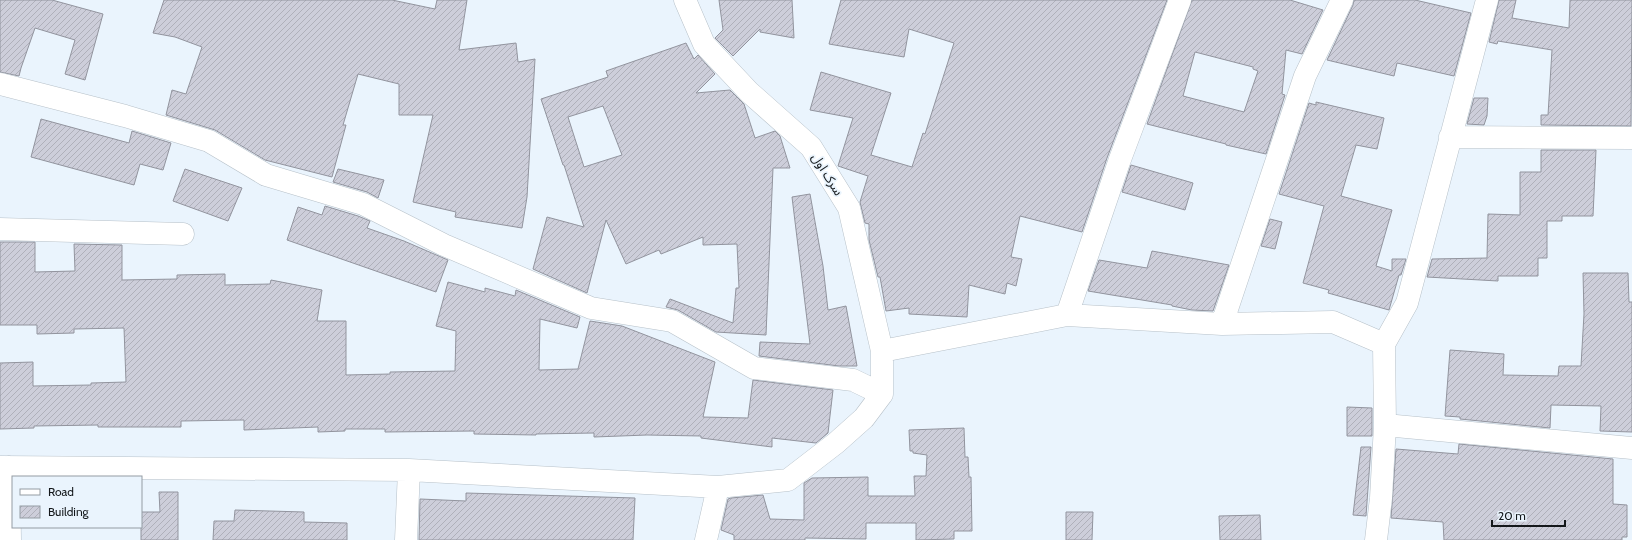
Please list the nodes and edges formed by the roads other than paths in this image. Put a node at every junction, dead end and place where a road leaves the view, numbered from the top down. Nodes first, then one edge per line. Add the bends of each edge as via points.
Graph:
1 (685, 0) edge
2 (1180, 0) edge
3 (1342, 0) edge
4 (1487, 0) edge
5 (0, 84) edge
6 (1450, 137) junction
7 (1632, 138) edge
8 (0, 229) edge
9 (183, 234) dead end
10 (1067, 315) junction
11 (1222, 324) junction
12 (1384, 344) junction
13 (882, 351) junction
14 (882, 394) junction
15 (1385, 425) junction
16 (1632, 448) edge
17 (4, 467) edge
18 (409, 470) junction
19 (718, 487) junction
20 (10, 540) edge
21 (406, 540) edge
22 (706, 540) edge
23 (1376, 540) edge

1 - 13 street, سرک اول via 704,44 749,92 811,147 849,208
2 - 10 street via 1119,162
3 - 11 street via 1305,76
4 - 6 street
5 - 14 street via 125,116 209,141 266,176 363,204 444,244 592,308 672,321 754,368 853,380
6 - 7 street
6 - 12 street via 1407,303
8 - 9 street
10 - 11 street
10 - 13 street
11 - 12 street via 1333,322
12 - 15 street
13 - 14 street, سرک اول
14 - 19 street via 864,418 788,480
15 - 16 street
15 - 23 street
17 - 18 street
17 - 20 street
18 - 19 street
18 - 21 street
19 - 22 street

